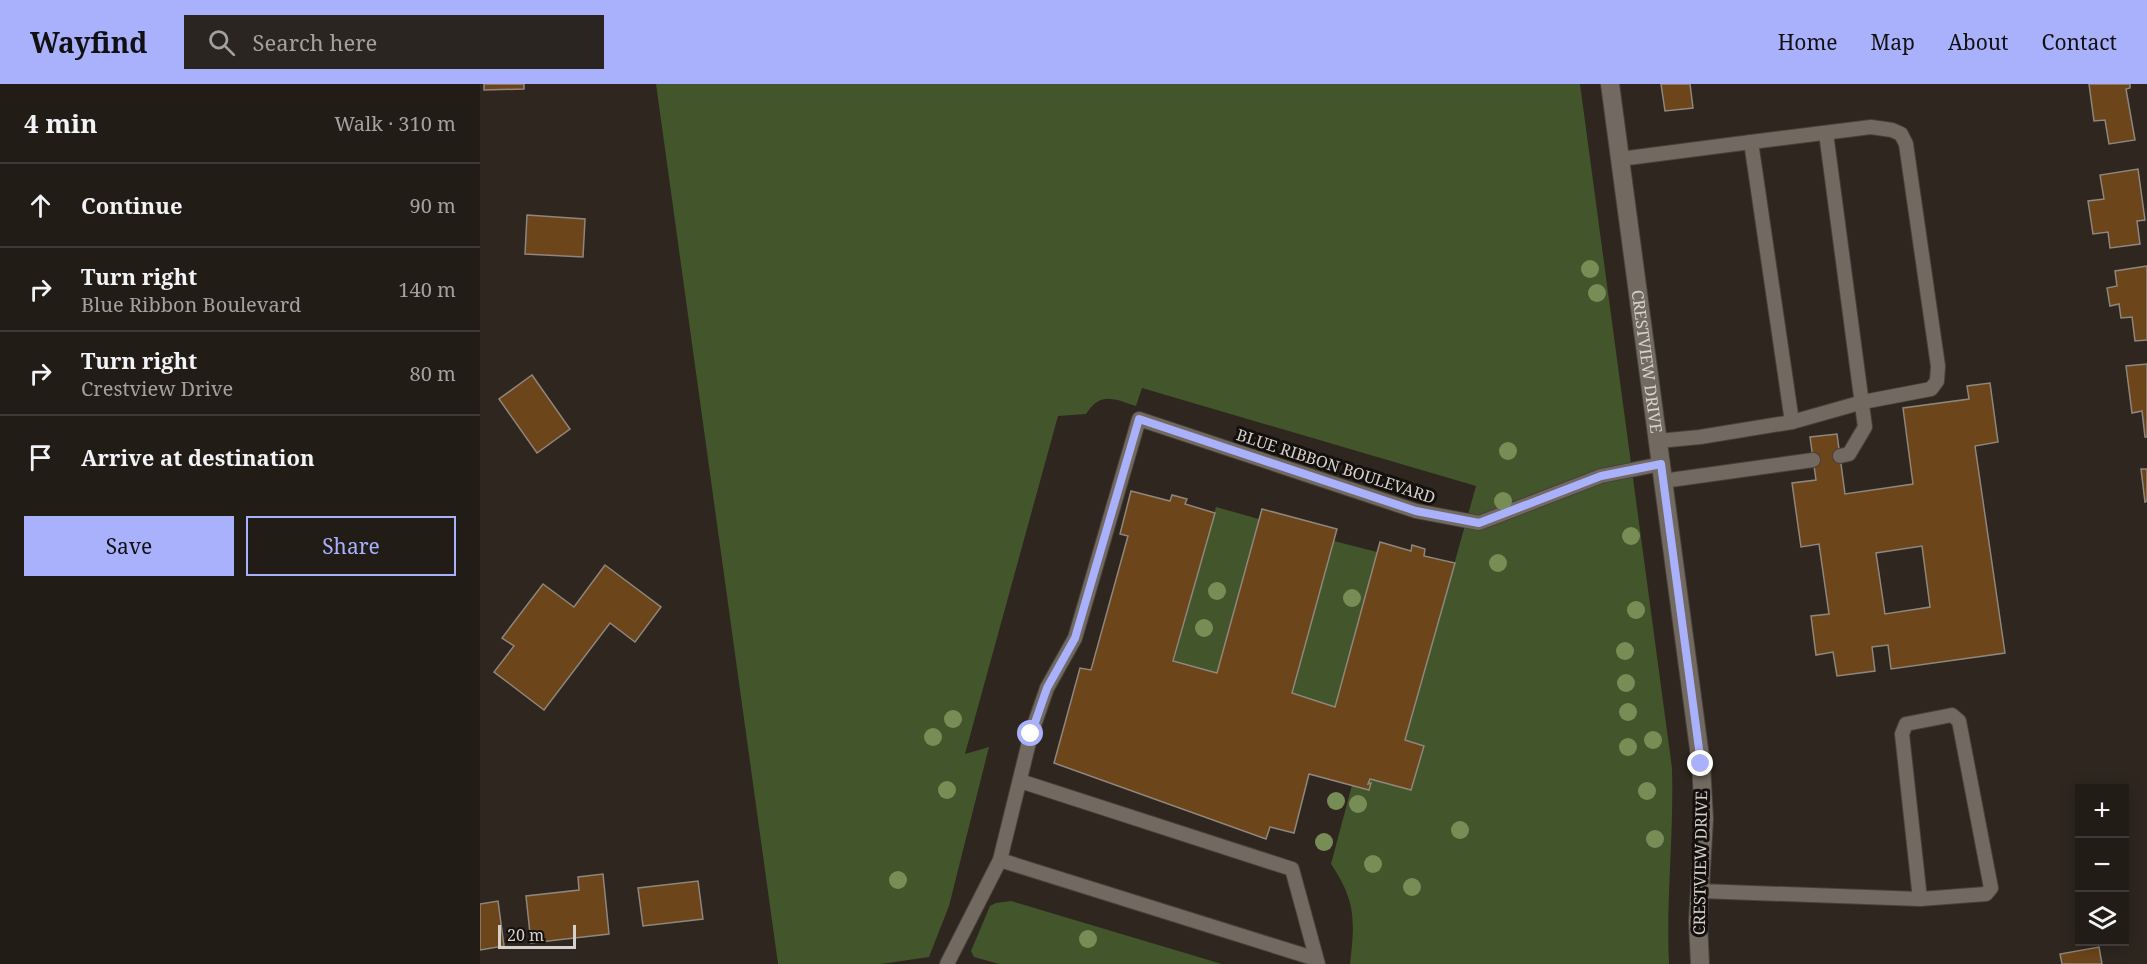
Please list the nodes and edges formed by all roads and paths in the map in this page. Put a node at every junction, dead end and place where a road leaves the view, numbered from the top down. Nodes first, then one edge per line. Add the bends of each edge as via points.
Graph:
1 (1610, 84) edge
2 (1826, 133) junction
3 (1751, 142) junction
4 (1620, 159) junction
5 (1863, 402) junction
6 (1792, 422) junction
7 (1658, 441) junction
8 (1840, 456) dead end
9 (1813, 460) dead end
10 (1662, 472) junction
11 (1020, 781) junction
12 (1000, 860) junction
13 (1700, 891) junction
14 (1920, 899) junction
15 (1317, 961) edge
16 (946, 964) edge
17 (1700, 964) edge

1 - 4 street, CRESTVIEW DRIVE
2 - 3 lane
2 - 5 lane
2 - 5 lane via 1871,127 1901,134 1906,144 1938,366 1937,381 1931,389
3 - 4 lane
3 - 6 lane
4 - 7 street, CRESTVIEW DRIVE
5 - 6 lane
5 - 8 lane via 1865,427 1849,454
6 - 7 lane
7 - 10 street, CRESTVIEW DRIVE
9 - 10 lane, BLUE RIBBON BOULEVARD
10 - 11 lane, BLUE RIBBON BOULEVARD via 1601,476 1479,523 1416,511 1139,419 1075,638 1047,688
10 - 13 street, CRESTVIEW DRIVE via 1701,764 1704,819
11 - 12 lane
11 - 15 lane via 1292,869
12 - 15 lane
12 - 16 lane
13 - 14 lane
13 - 17 street, CRESTVIEW DRIVE
14 - 14 lane via 1986,894 1991,888 1959,721 1952,715 1906,723 1902,734

